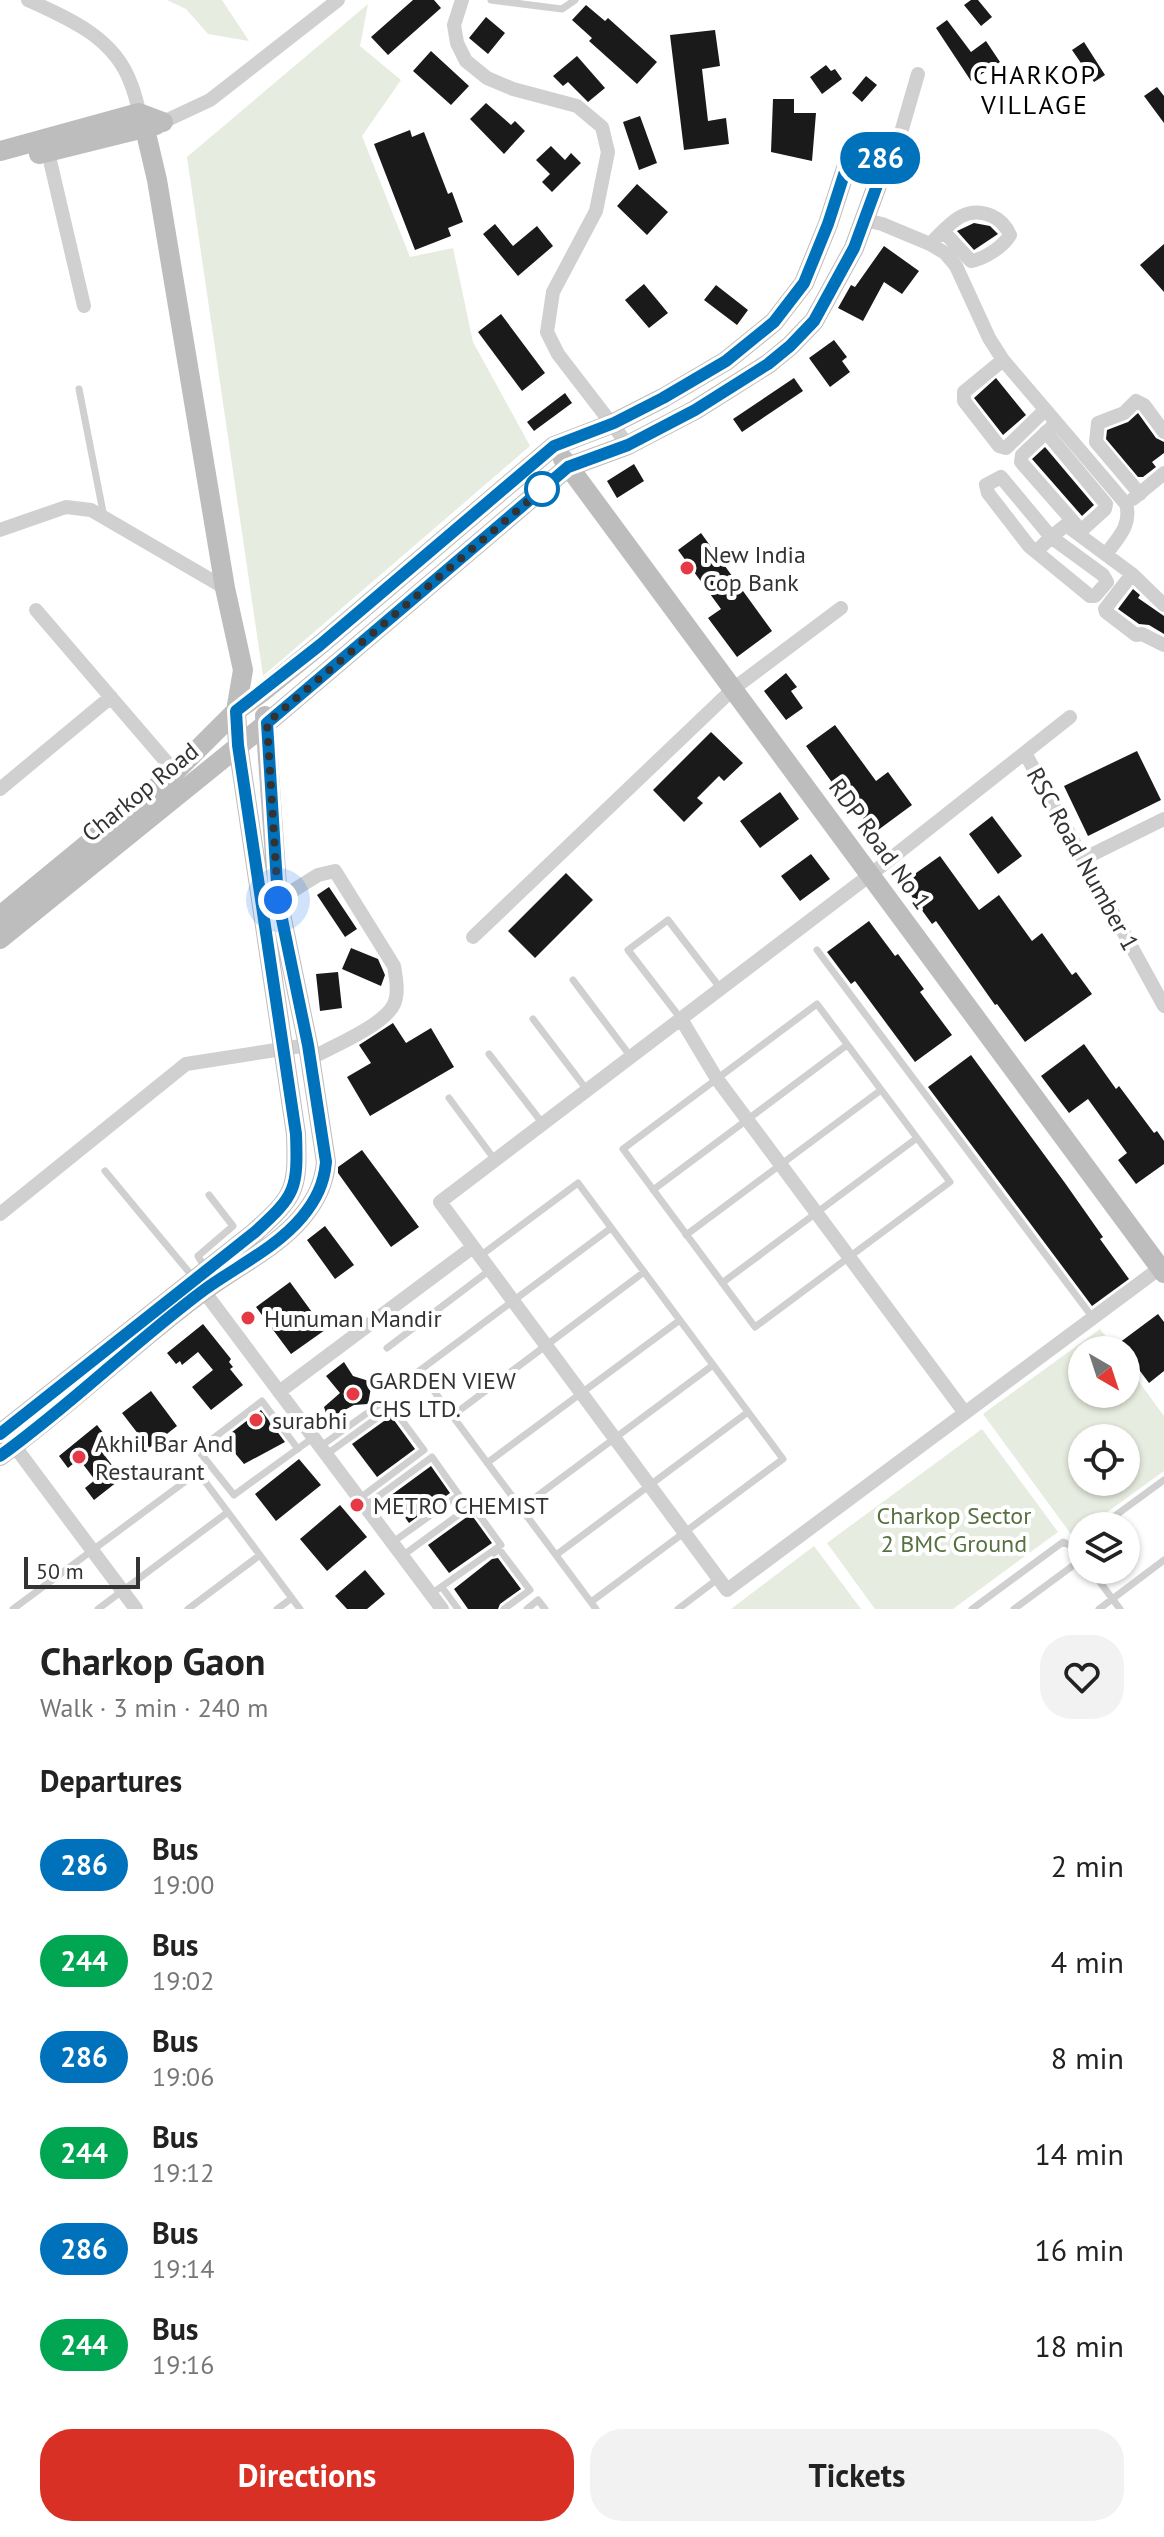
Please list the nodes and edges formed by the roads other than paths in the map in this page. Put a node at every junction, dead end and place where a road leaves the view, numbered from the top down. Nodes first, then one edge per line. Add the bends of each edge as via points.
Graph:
1 (28, 0) edge
2 (338, 0) edge
3 (462, 0) edge
4 (491, 0) edge
5 (575, 0) edge
6 (918, 74) dead end
7 (149, 121) junction
8 (0, 151) edge
9 (48, 152) junction
10 (0, 163) edge
11 (883, 169) junction
12 (865, 220) junction
13 (943, 231) dead end
14 (930, 244) junction
15 (84, 306) dead end
16 (1003, 360) junction
17 (79, 389) dead end
18 (1045, 410) junction
19 (614, 423) junction
20 (1051, 428) junction
21 (1164, 432) edge
22 (628, 445) junction
23 (554, 446) junction
24 (568, 467) junction
25 (1164, 473) edge
26 (1140, 494) junction
27 (1126, 504) junction
28 (104, 518) junction
29 (0, 530) edge
30 (1051, 537) junction
31 (1036, 552) junction
32 (1106, 554) junction
33 (1132, 574) junction
34 (225, 588) junction
35 (1164, 605) edge
36 (841, 608) dead end
37 (36, 610) dead end
38 (1164, 645) edge
39 (243, 670) junction
40 (733, 689) junction
41 (261, 693) junction
42 (111, 697) junction
43 (236, 711) junction
44 (1070, 717) dead end
45 (267, 723) junction
46 (238, 745) junction
47 (1025, 753) junction
48 (175, 772) junction
49 (0, 789) edge
50 (1164, 819) edge
51 (1083, 859) junction
52 (870, 875) junction
53 (278, 900) junction
54 (0, 916) edge
55 (473, 937) dead end
56 (0, 939) edge
57 (817, 950) dead end
58 (573, 980) dead end
59 (721, 989) junction
60 (1164, 1006) edge
61 (533, 1019) dead end
62 (681, 1019) junction
63 (847, 1045) junction
64 (283, 1049) junction
65 (309, 1052) junction
66 (489, 1054) dead end
67 (631, 1057) junction
68 (717, 1079) junction
69 (587, 1090) junction
70 (881, 1090) junction
71 (449, 1098) dead end
72 (747, 1119) junction
73 (543, 1124) junction
74 (917, 1138) junction
75 (495, 1160) junction
76 (781, 1165) junction
77 (105, 1171) dead end
78 (653, 1190) junction
79 (209, 1195) dead end
80 (816, 1212) junction
81 (0, 1214) edge
82 (611, 1228) junction
83 (686, 1235) junction
84 (477, 1252) junction
85 (849, 1257) junction
86 (490, 1270) junction
87 (1162, 1270) edge
88 (644, 1272) junction
89 (202, 1280) junction
90 (722, 1283) junction
91 (513, 1301) junction
92 (1093, 1318) junction
93 (680, 1320) junction
94 (546, 1345) junction
95 (387, 1348) dead end
96 (713, 1365) junction
97 (279, 1392) junction
98 (581, 1393) junction
99 (384, 1401) dead end
100 (748, 1412) junction
101 (965, 1413) junction
102 (452, 1416) junction
103 (615, 1438) junction
104 (4, 1439) edge
105 (321, 1446) junction
106 (298, 1449) junction
107 (487, 1463) junction
108 (1164, 1480) edge
109 (650, 1485) junction
110 (362, 1502) junction
111 (521, 1508) junction
112 (228, 1512) junction
113 (1120, 1512) edge
114 (685, 1532) junction
115 (393, 1542) junction
116 (1068, 1544) edge
117 (92, 1550) junction
118 (260, 1555) junction
119 (556, 1555) junction
120 (402, 1556) junction
121 (1164, 1560) edge
122 (1068, 1568) edge
123 (719, 1578) junction
124 (1101, 1584) edge
125 (122, 1591) junction
126 (292, 1598) junction
127 (438, 1598) edge
128 (1112, 1599) junction
129 (594, 1606) edge
130 (13, 1609) edge
131 (98, 1609) edge
132 (136, 1609) edge
133 (188, 1609) edge
134 (277, 1609) edge
135 (300, 1609) edge
136 (458, 1609) edge
137 (504, 1609) edge
138 (527, 1609) edge
139 (545, 1609) edge
140 (678, 1609) edge
141 (972, 1609) edge
142 (1014, 1609) edge
143 (1099, 1609) edge
144 (1120, 1609) edge

1 - 7 street via 99,38 119,60
2 - 7 street via 210,100
3 - 19 street via 454,25 466,61 513,89 577,106 602,127 608,152 596,211 553,292 547,332 558,354
4 - 5 lane via 562,9
6 - 11 street via 893,160
7 - 8 street
7 - 9 street
7 - 34 street
9 - 10 street
9 - 15 street
11 - 12 street
11 - 19 street, Charkop Road via 873,152 859,149 850,156 804,283 774,322 726,361
12 - 14 street
12 - 22 street via 814,321 790,346 695,410
13 - 14 street
14 - 16 street via 956,266
16 - 18 street
16 - 18 street via 964,392 964,401 999,446 1006,448
17 - 28 lane
18 - 20 street
19 - 22 street
19 - 23 street, Charkop Road
20 - 20 street via 1021,462 1083,529 1106,504
20 - 27 street
21 - 26 street via 1136,401 1124,413 1098,423 1096,442
22 - 24 street
23 - 24 street, RDP Road No 1
23 - 41 street, Charkop Road
24 - 40 street, RDP Road No 1
24 - 45 street, Charkop Road
25 - 26 street
26 - 27 street
27 - 32 street via 1127,525
28 - 29 street via 91,510 66,507
28 - 34 street
30 - 31 street
30 - 31 street via 1103,575 1107,582 1095,596
30 - 31 street via 1001,477 986,485
30 - 32 street via 1063,522
32 - 33 street
33 - 35 street
33 - 38 street via 1106,612 1136,635
34 - 39 street
36 - 40 street
37 - 42 street
39 - 41 street
39 - 43 street
40 - 52 street, RDP Road No 1
40 - 55 street
41 - 43 street, Charkop Road
41 - 45 street
42 - 48 street
42 - 49 street
43 - 46 street
43 - 48 street, Charkop Road
44 - 47 street
45 - 46 street, Charkop Road
45 - 53 street
46 - 56 street, Charkop Road
46 - 64 street
47 - 51 street, RSC Road Number 1
47 - 52 street
48 - 54 street, Charkop Road
50 - 51 street
51 - 60 street, RSC Road Number 1
52 - 59 street
52 - 87 street, RDP Road No 1
53 - 65 street
53 - 65 street via 318,875 335,871 394,966 395,1003 385,1016
57 - 92 lane
58 - 67 lane
59 - 62 street
59 - 62 lane via 668,920 628,950
61 - 69 lane
62 - 67 street
62 - 68 street
63 - 68 lane via 817,1004
63 - 70 lane
63 - 72 lane
64 - 65 street
64 - 81 street via 186,1064
64 - 89 street via 296,1134 295,1182 284,1206
65 - 89 street via 326,1162 316,1199 290,1229
66 - 73 lane
67 - 69 street
68 - 72 street
68 - 78 lane via 623,1149
69 - 73 street
70 - 74 lane
70 - 76 lane
71 - 75 lane
72 - 76 street
72 - 78 lane
73 - 75 street
74 - 80 lane
74 - 85 lane via 950,1182
75 - 84 street via 440,1202
76 - 80 street
76 - 83 lane
77 - 89 lane
78 - 83 lane
79 - 89 lane via 233,1226 198,1256
80 - 85 street
80 - 90 lane
82 - 84 lane via 578,1183
82 - 88 lane
82 - 91 lane
83 - 90 lane
84 - 86 street
84 - 97 street
85 - 90 lane via 755,1327
85 - 101 street
86 - 91 street
86 - 95 lane
87 - 92 street
88 - 93 lane
88 - 94 lane
89 - 97 street
89 - 104 street
91 - 94 street
91 - 102 lane via 419,1371
92 - 101 street
93 - 96 lane
93 - 98 lane
94 - 98 street
94 - 102 lane
96 - 100 lane
96 - 103 lane
97 - 105 street
98 - 103 street
98 - 107 lane
99 - 105 lane
100 - 109 lane
100 - 114 lane via 783,1459
101 - 123 street via 727,1590
102 - 107 lane
103 - 109 street
103 - 111 lane
104 - 117 street
105 - 106 lane
105 - 110 street
105 - 110 lane via 392,1407 416,1439 424,1450
106 - 106 lane via 262,1401 198,1450 234,1495
107 - 111 lane
108 - 113 lane
109 - 114 street
109 - 119 lane
110 - 115 street
110 - 115 lane via 432,1457 459,1495
111 - 119 lane
112 - 117 lane via 198,1472
112 - 118 lane
112 - 125 lane
114 - 123 street
114 - 129 lane
115 - 120 street
116 - 141 lane via 1063,1542
117 - 125 street
117 - 130 lane
118 - 126 lane
118 - 133 lane
119 - 129 lane
120 - 127 street
120 - 127 lane via 472,1505 501,1545
121 - 128 lane
122 - 142 lane
123 - 140 lane
124 - 128 lane
125 - 131 lane
125 - 132 street
126 - 134 lane
126 - 135 lane
127 - 136 lane
127 - 137 lane via 499,1549 530,1590
128 - 143 lane
128 - 144 lane
138 - 139 lane via 538,1600

